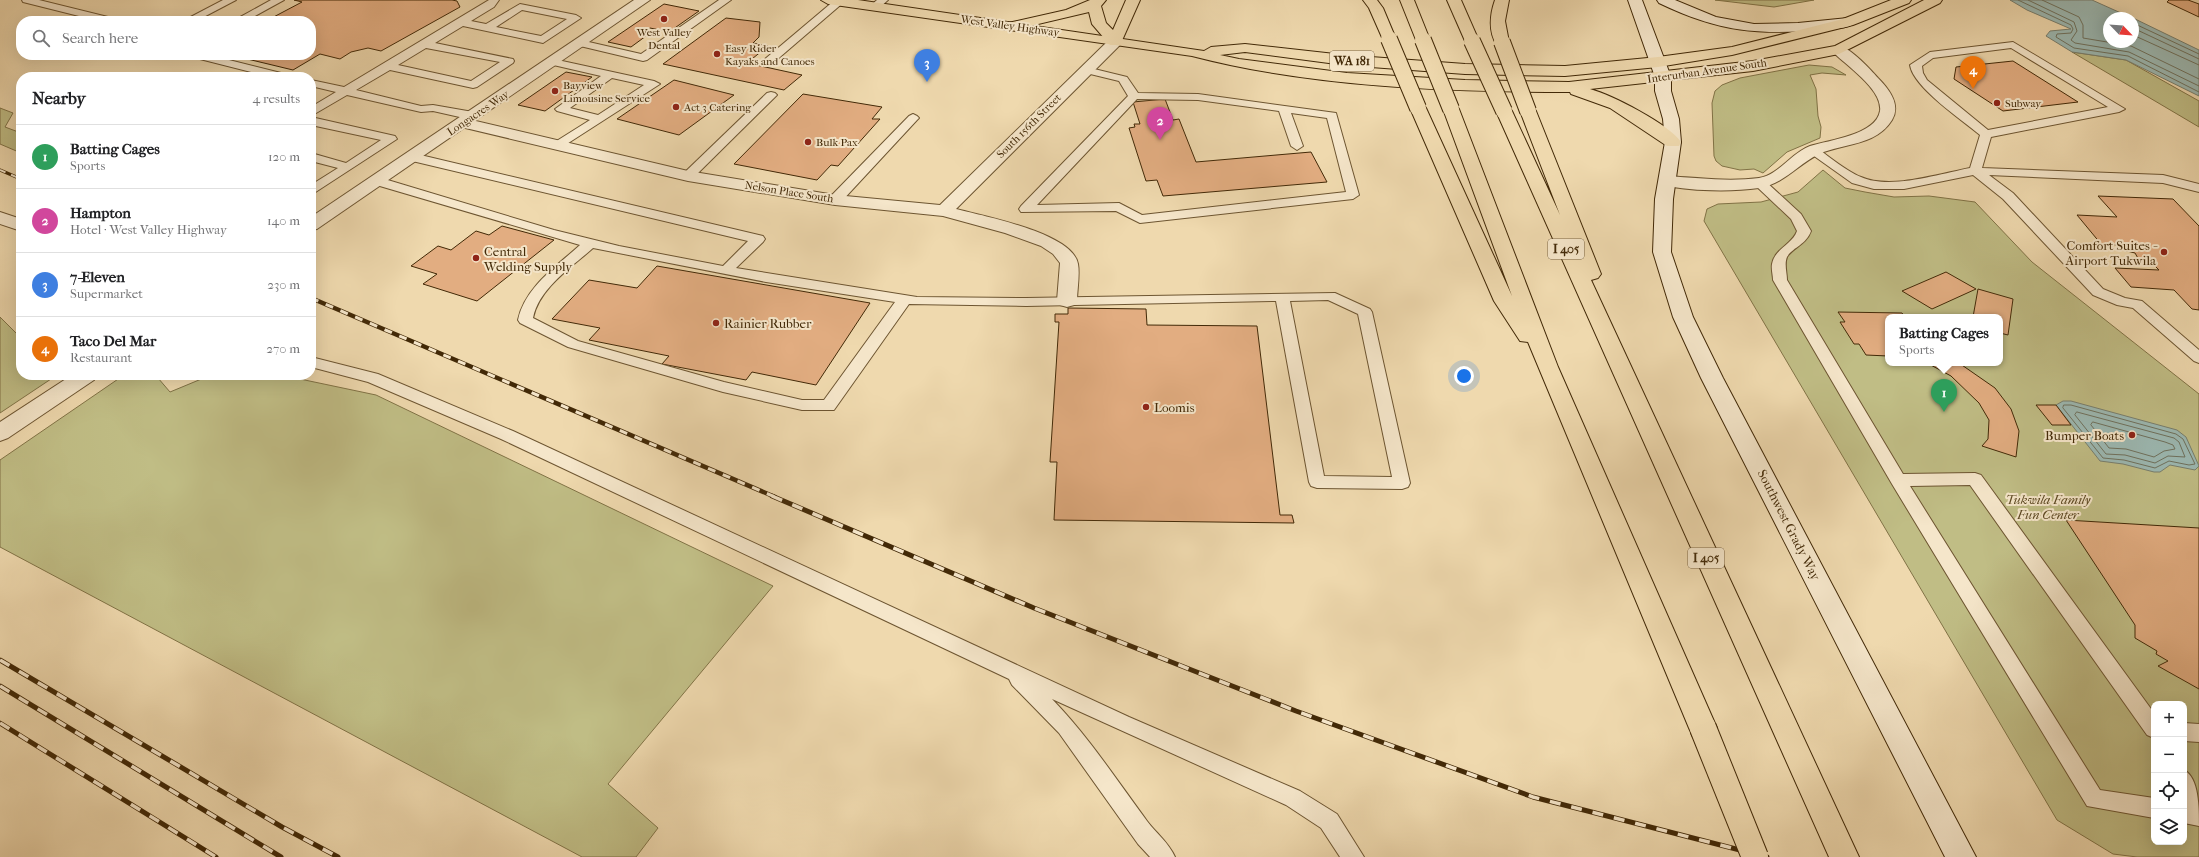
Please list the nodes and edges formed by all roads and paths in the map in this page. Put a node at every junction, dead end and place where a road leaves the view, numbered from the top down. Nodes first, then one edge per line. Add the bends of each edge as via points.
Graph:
1 (27, 0) edge
2 (231, 0) edge
3 (280, 0) edge
4 (494, 0) edge
5 (643, 0) edge
6 (726, 0) edge
7 (1133, 0) edge
8 (1370, 0) edge
9 (1407, 0) edge
10 (1454, 0) edge
11 (1502, 0) edge
12 (1635, 0) edge
13 (1664, 0) edge
14 (1904, 0) edge
15 (1935, 0) edge
16 (834, 1) edge
17 (879, 3) edge
18 (1096, 3) edge
19 (92, 16) edge
20 (198, 16) edge
21 (248, 16) edge
22 (461, 22) junction
23 (1848, 22) junction
24 (1013, 26) junction
25 (487, 28) junction
26 (1115, 42) junction
27 (580, 43) junction
28 (425, 44) junction
29 (1839, 50) junction
30 (1192, 52) junction
31 (216, 60) edge
32 (769, 61) dead end
33 (553, 62) junction
34 (1658, 62) junction
35 (388, 66) junction
36 (1459, 69) joint
37 (1086, 70) junction
38 (265, 72) edge
39 (611, 74) junction
40 (1663, 77) junction
41 (316, 84) edge
42 (1465, 85) joint
43 (1544, 86) junction
44 (346, 91) junction
45 (771, 95) dead end
46 (1134, 96) junction
47 (1284, 108) junction
48 (316, 109) edge
49 (913, 118) dead end
50 (599, 119) junction
51 (468, 120) junction
52 (316, 122) edge
53 (1986, 134) junction
54 (1673, 142) junction
55 (559, 145) junction
56 (1297, 146) dead end
57 (1813, 151) junction
58 (412, 157) junction
59 (316, 158) edge
60 (348, 167) junction
61 (1975, 171) junction
62 (688, 176) junction
63 (377, 181) junction
64 (1668, 181) junction
65 (1760, 183) junction
66 (316, 187) edge
67 (2199, 188) edge
68 (835, 200) junction
69 (944, 210) junction
70 (0, 217) edge
71 (316, 222) edge
72 (16, 224) edge
73 (590, 243) junction
74 (726, 270) junction
75 (1282, 298) junction
76 (905, 299) junction
77 (1067, 301) junction
78 (2199, 358) edge
79 (316, 363) edge
80 (1548, 367) junction
81 (80, 380) edge
82 (1628, 387) junction
83 (0, 433) edge
84 (1898, 480) junction
85 (1011, 671) junction
86 (2151, 724) edge
87 (2187, 732) edge
88 (2199, 733) edge
89 (2187, 784) edge
90 (2199, 804) edge
91 (2151, 808) edge
92 (2187, 814) edge
93 (2199, 816) edge
94 (1164, 857) edge
95 (1354, 857) edge
96 (1755, 857) edge
97 (1844, 857) edge
98 (1961, 857) edge

1 - 19 lane
2 - 20 lane
3 - 21 lane
4 - 22 lane
5 - 27 street, Longacres Way
6 - 27 lane via 643,58
7 - 26 main road
8 - 80 main road, bridge via 1376,8 1504,301
9 - 80 main road, bridge
10 - 82 main road, I 405, bridge
11 - 82 main road, bridge via 1498,13 1498,32 1580,240
12 - 34 street, Southwest Grady Way
13 - 23 street via 1708,20 1757,29
14 - 23 main road, Interurban Avenue South
15 - 29 main road, Interurban Avenue South
16 - 17 main road, West Valley Highway / WA 181
16 - 32 lane
17 - 24 main road, West Valley Highway / WA 181
18 - 24 main road
18 - 26 main road via 1099,24
22 - 25 lane
22 - 28 lane
23 - 34 main road, Interurban Avenue South via 1732,51
24 - 26 main road, West Valley Highway / WA 181
25 - 25 lane via 543,40 576,18 520,7
26 - 30 main road, West Valley Highway / WA 181
26 - 37 street, South 156th Street
27 - 33 street, Longacres Way
28 - 35 lane
28 - 35 lane via 509,61 473,84
29 - 40 main road, Interurban Avenue South via 1753,66
29 - 57 street via 1880,88 1887,99 1888,110 1879,127 1868,134
30 - 36 main road, West Valley Highway / WA 181 via 1245,48 1344,60
30 - 42 main road, West Valley Highway / WA 181 via 1239,64 1347,78
31 - 38 lane
33 - 39 lane
33 - 51 street, Longacres Way
34 - 36 main road, Interurban Avenue South via 1565,70
34 - 40 street, Southwest Grady Way
35 - 44 lane
37 - 46 lane via 1123,79
37 - 69 street, South 156th Street
39 - 50 lane via 561,109
39 - 50 lane via 654,84
40 - 43 main road, Interurban Avenue South via 1569,87
40 - 54 street, Southwest Grady Way via 1663,91 1671,119
41 - 44 lane
42 - 43 main road, Interurban Avenue South
43 - 54 main road via 1587,93 1605,99 1625,108
44 - 48 lane
44 - 51 lane via 421,110 423,114
45 - 62 lane
46 - 47 lane via 1198,97
46 - 47 lane via 1026,208 1119,207 1140,219 1353,195 1332,115
47 - 56 lane
49 - 68 lane
50 - 55 lane
51 - 55 street, Nelson Place South
51 - 58 street, Longacres Way
52 - 60 lane via 390,139
53 - 53 lane via 2083,116 2119,109 2013,45 1930,55 1920,60 1916,65 1916,73 1923,82
53 - 61 lane
54 - 64 street, Southwest Grady Way
55 - 62 street, Nelson Place South
57 - 61 lane via 1856,180 1874,185 1904,185
57 - 65 street via 1773,179
58 - 63 street, Longacres Way
58 - 74 lane via 758,239
59 - 60 lane
60 - 66 lane
61 - 67 lane via 2164,179
61 - 78 lane via 2008,196 2098,292 2122,302 2137,304
62 - 68 street, Nelson Place South
63 - 71 street, Longacres Way
63 - 73 lane
64 - 65 street
64 - 98 street, Southwest Grady Way via 1664,199 1662,252 1683,317 1712,378
65 - 84 lane via 1796,217 1804,231 1799,242 1786,249 1782,255 1779,263 1780,280
68 - 69 street, Nelson Place South
69 - 77 street, Nelson Place South via 1011,229 1048,242 1060,250 1069,263
70 - 72 street
73 - 74 lane
73 - 76 lane via 545,284 528,306 525,320 573,344 723,387 802,405 828,406
74 - 76 lane
75 - 75 lane via 1330,296 1365,312 1402,483 1317,482
75 - 77 lane
76 - 77 lane
79 - 85 lane via 373,378 507,435
80 - 96 main road, bridge via 1703,728
81 - 83 street
82 - 97 main road, I 405
84 - 86 lane via 1975,478
84 - 91 lane via 2094,799
85 - 94 lane via 1066,727 1146,837
85 - 95 lane via 1293,798 1329,821
87 - 88 lane
89 - 90 lane
92 - 93 lane

